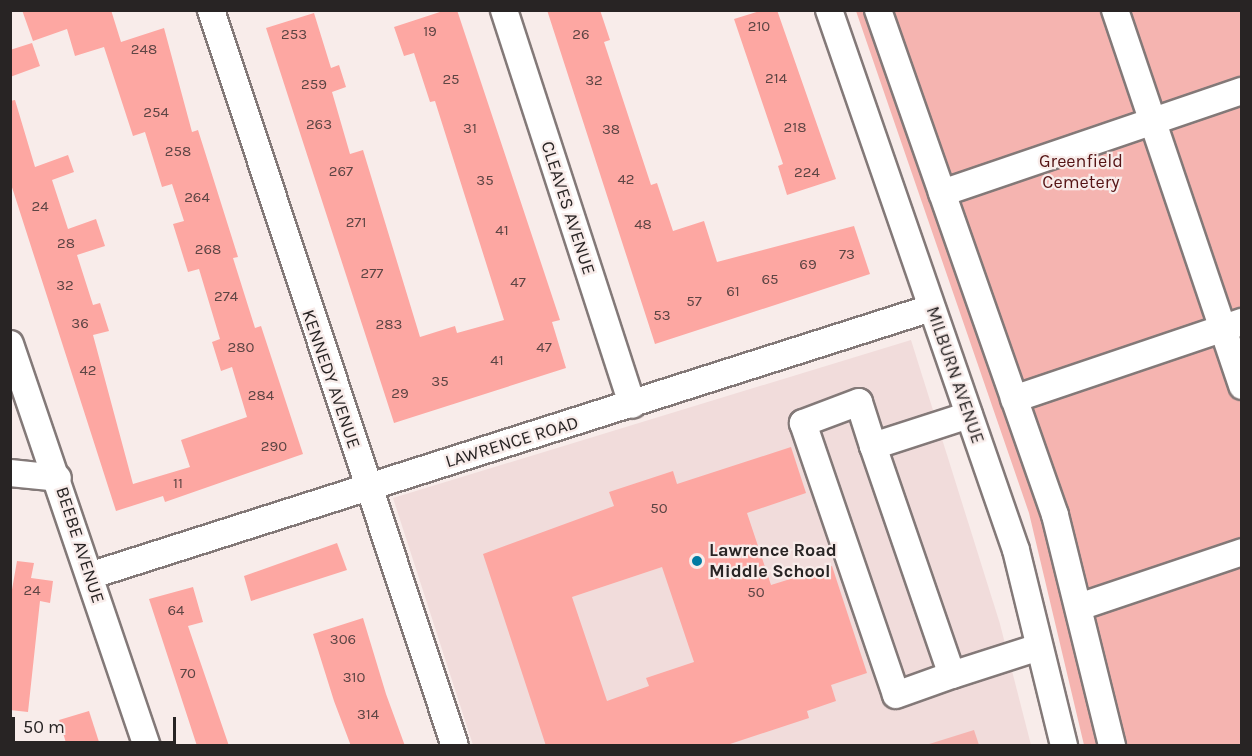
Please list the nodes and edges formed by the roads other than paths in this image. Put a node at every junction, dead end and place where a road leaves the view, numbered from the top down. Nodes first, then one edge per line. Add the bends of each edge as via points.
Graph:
1 (211, 10) edge
2 (504, 10) edge
3 (830, 10) edge
4 (878, 10) edge
5 (1115, 10) edge
6 (1242, 91) edge
7 (1152, 121) junction
8 (942, 193) junction
9 (932, 308) junction
10 (1232, 325) edge
11 (10, 344) edge
12 (1242, 386) edge
13 (1014, 399) junction
14 (632, 405) junction
15 (969, 415) junction
16 (873, 446) junction
17 (10, 473) edge
18 (58, 478) junction
19 (368, 486) junction
20 (1242, 552) edge
21 (92, 575) junction
22 (1079, 607) junction
23 (1040, 647) junction
24 (952, 675) junction
25 (147, 746) edge
26 (455, 746) edge
27 (1064, 746) edge
28 (1112, 746) edge

1 - 19 street, KENNEDY AVENUE
2 - 14 street, CLEAVES AVENUE
3 - 9 street, MILBURN AVENUE
4 - 8 street
5 - 7 street
6 - 7 street
7 - 8 street
7 - 10 street
8 - 13 street
9 - 14 street, LAWRENCE ROAD
9 - 15 street, MILBURN AVENUE
10 - 12 street
10 - 13 street
11 - 18 street, BEEBE AVENUE
13 - 22 street via 1055,514
14 - 19 street, LAWRENCE ROAD
15 - 16 street
15 - 23 street, MILBURN AVENUE via 1016,550
16 - 24 street
16 - 24 street via 859,402 803,423 896,695
17 - 18 street
18 - 21 street, BEEBE AVENUE
19 - 21 street, LAWRENCE ROAD
19 - 26 street, KENNEDY AVENUE
20 - 22 street
21 - 25 street, BEEBE AVENUE
22 - 28 street
23 - 24 street
23 - 27 street, MILBURN AVENUE

